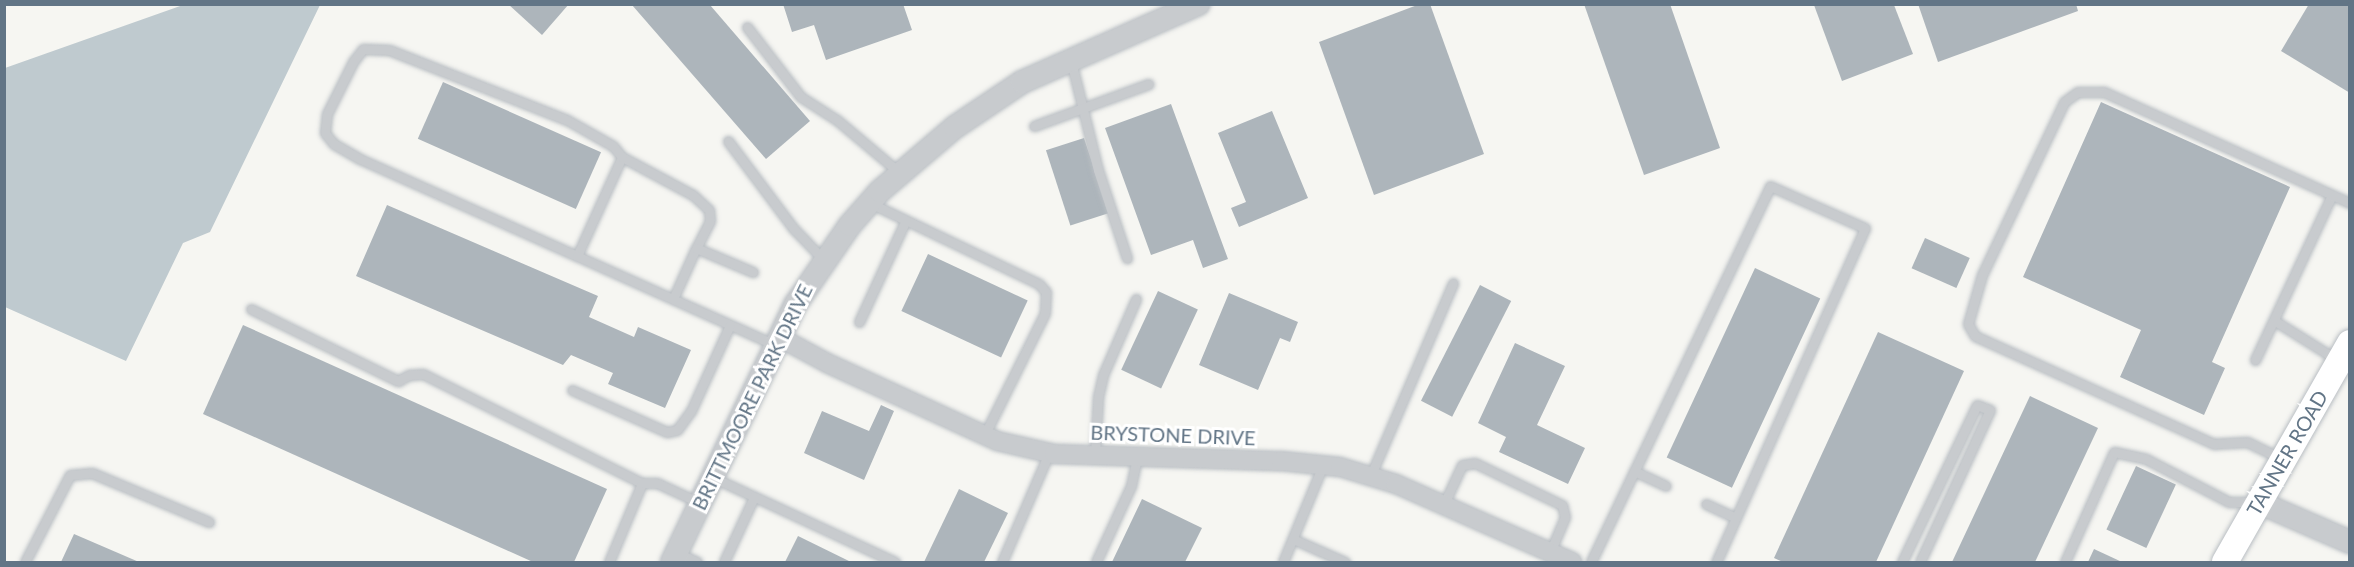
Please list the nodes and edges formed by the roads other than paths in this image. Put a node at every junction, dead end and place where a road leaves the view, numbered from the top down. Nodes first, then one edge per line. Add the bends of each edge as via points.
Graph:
1 (1198, 4) edge
2 (747, 27) dead end
3 (1070, 59) junction
4 (1149, 84) dead end
5 (1083, 107) junction
6 (1034, 126) dead end
7 (728, 141) dead end
8 (622, 157) junction
9 (900, 173) junction
10 (2332, 195) junction
11 (870, 203) junction
12 (2349, 203) edge
13 (906, 220) junction
14 (696, 248) junction
15 (577, 256) junction
16 (1127, 258) dead end
17 (824, 260) junction
18 (753, 272) dead end
19 (1453, 283) dead end
20 (673, 299) junction
21 (1136, 299) dead end
22 (250, 309) dead end
23 (2275, 321) junction
24 (859, 322) dead end
25 (730, 325) junction
26 (777, 341) junction
27 (2344, 352) edge
28 (2255, 360) dead end
29 (572, 390) dead end
30 (984, 436) junction
31 (1049, 453) junction
32 (1095, 455) junction
33 (1137, 457) junction
34 (2282, 459) junction
35 (1323, 465) junction
36 (1634, 471) junction
37 (712, 477) junction
38 (1370, 477) junction
39 (642, 483) junction
40 (1666, 486) dead end
41 (754, 497) junction
42 (2258, 502) junction
43 (700, 503) junction
44 (1706, 504) dead end
45 (1443, 506) junction
46 (1736, 518) junction
47 (209, 522) dead end
48 (1293, 539) junction
49 (2349, 542) edge
50 (1911, 543) junction
51 (1926, 550) junction
52 (1550, 553) junction
53 (674, 558) edge
54 (26, 562) edge
55 (609, 562) edge
56 (697, 562) edge
57 (724, 562) edge
58 (895, 562) edge
59 (1002, 562) edge
60 (1096, 562) edge
61 (1283, 562) edge
62 (1345, 562) edge
63 (1572, 562) edge
64 (1591, 562) edge
65 (1716, 562) edge
66 (1902, 562) edge
67 (1920, 562) edge
68 (2065, 562) edge
69 (2225, 562) edge

1 - 3 street, BRITTMOORE PARK DRIVE
2 - 9 lane via 801,97 837,120
3 - 5 lane
3 - 9 street, BRITTMOORE PARK DRIVE via 1000,95
4 - 5 lane
5 - 6 lane
5 - 16 lane via 1098,170
7 - 17 lane via 793,228
8 - 14 lane via 693,195 710,210 710,221
8 - 15 lane
8 - 15 lane via 597,135 567,120 389,50 363,50 337,91 327,114 326,133 333,144
9 - 11 street, BRITTMOORE PARK DRIVE
10 - 12 lane
10 - 23 lane
10 - 34 lane via 2104,92 2078,92 2064,102 1982,275 1968,324 1975,336 2214,444 2247,442
11 - 13 lane
11 - 17 street, BRITTMOORE PARK DRIVE
13 - 24 lane
13 - 30 lane via 1039,284 1046,292 1045,313
14 - 18 lane
14 - 20 lane
15 - 20 lane
17 - 26 street, BRITTMOORE PARK DRIVE
19 - 38 lane
20 - 25 lane
21 - 32 lane via 1103,375
22 - 39 lane via 398,381 423,374
23 - 27 lane
23 - 28 lane
25 - 26 lane
25 - 29 lane via 691,411 677,430 667,432
26 - 30 street, BRYSTONE DRIVE
26 - 37 street, BRITTMOORE PARK DRIVE
27 - 34 main road, TANNER ROAD
30 - 31 street, BRYSTONE DRIVE
31 - 32 street, BRYSTONE DRIVE
31 - 59 lane
32 - 33 street, BRYSTONE DRIVE
33 - 35 street, BRYSTONE DRIVE
33 - 60 lane via 1131,486
34 - 42 main road, TANNER ROAD
35 - 38 street, BRYSTONE DRIVE
35 - 48 lane
36 - 40 lane
36 - 46 lane via 1770,186 1865,228
36 - 64 lane
37 - 41 lane
37 - 43 street, BRITTMOORE PARK DRIVE
38 - 45 street, BRYSTONE DRIVE
39 - 43 lane via 657,483
39 - 55 lane
41 - 57 lane
41 - 58 lane
42 - 49 street
42 - 68 lane via 2229,502 2146,459 2114,452
42 - 69 main road, TANNER ROAD
43 - 53 street, BRITTMOORE PARK DRIVE
44 - 46 lane
45 - 52 street, BRYSTONE DRIVE
45 - 52 lane via 1462,465 1475,463 1562,505 1565,516
46 - 65 lane
47 - 54 lane via 92,473 70,475
48 - 61 lane
48 - 62 lane
50 - 51 lane
50 - 51 lane via 1977,405 1990,410
50 - 66 lane
51 - 67 lane
52 - 63 street, BRYSTONE DRIVE
53 - 56 lane

